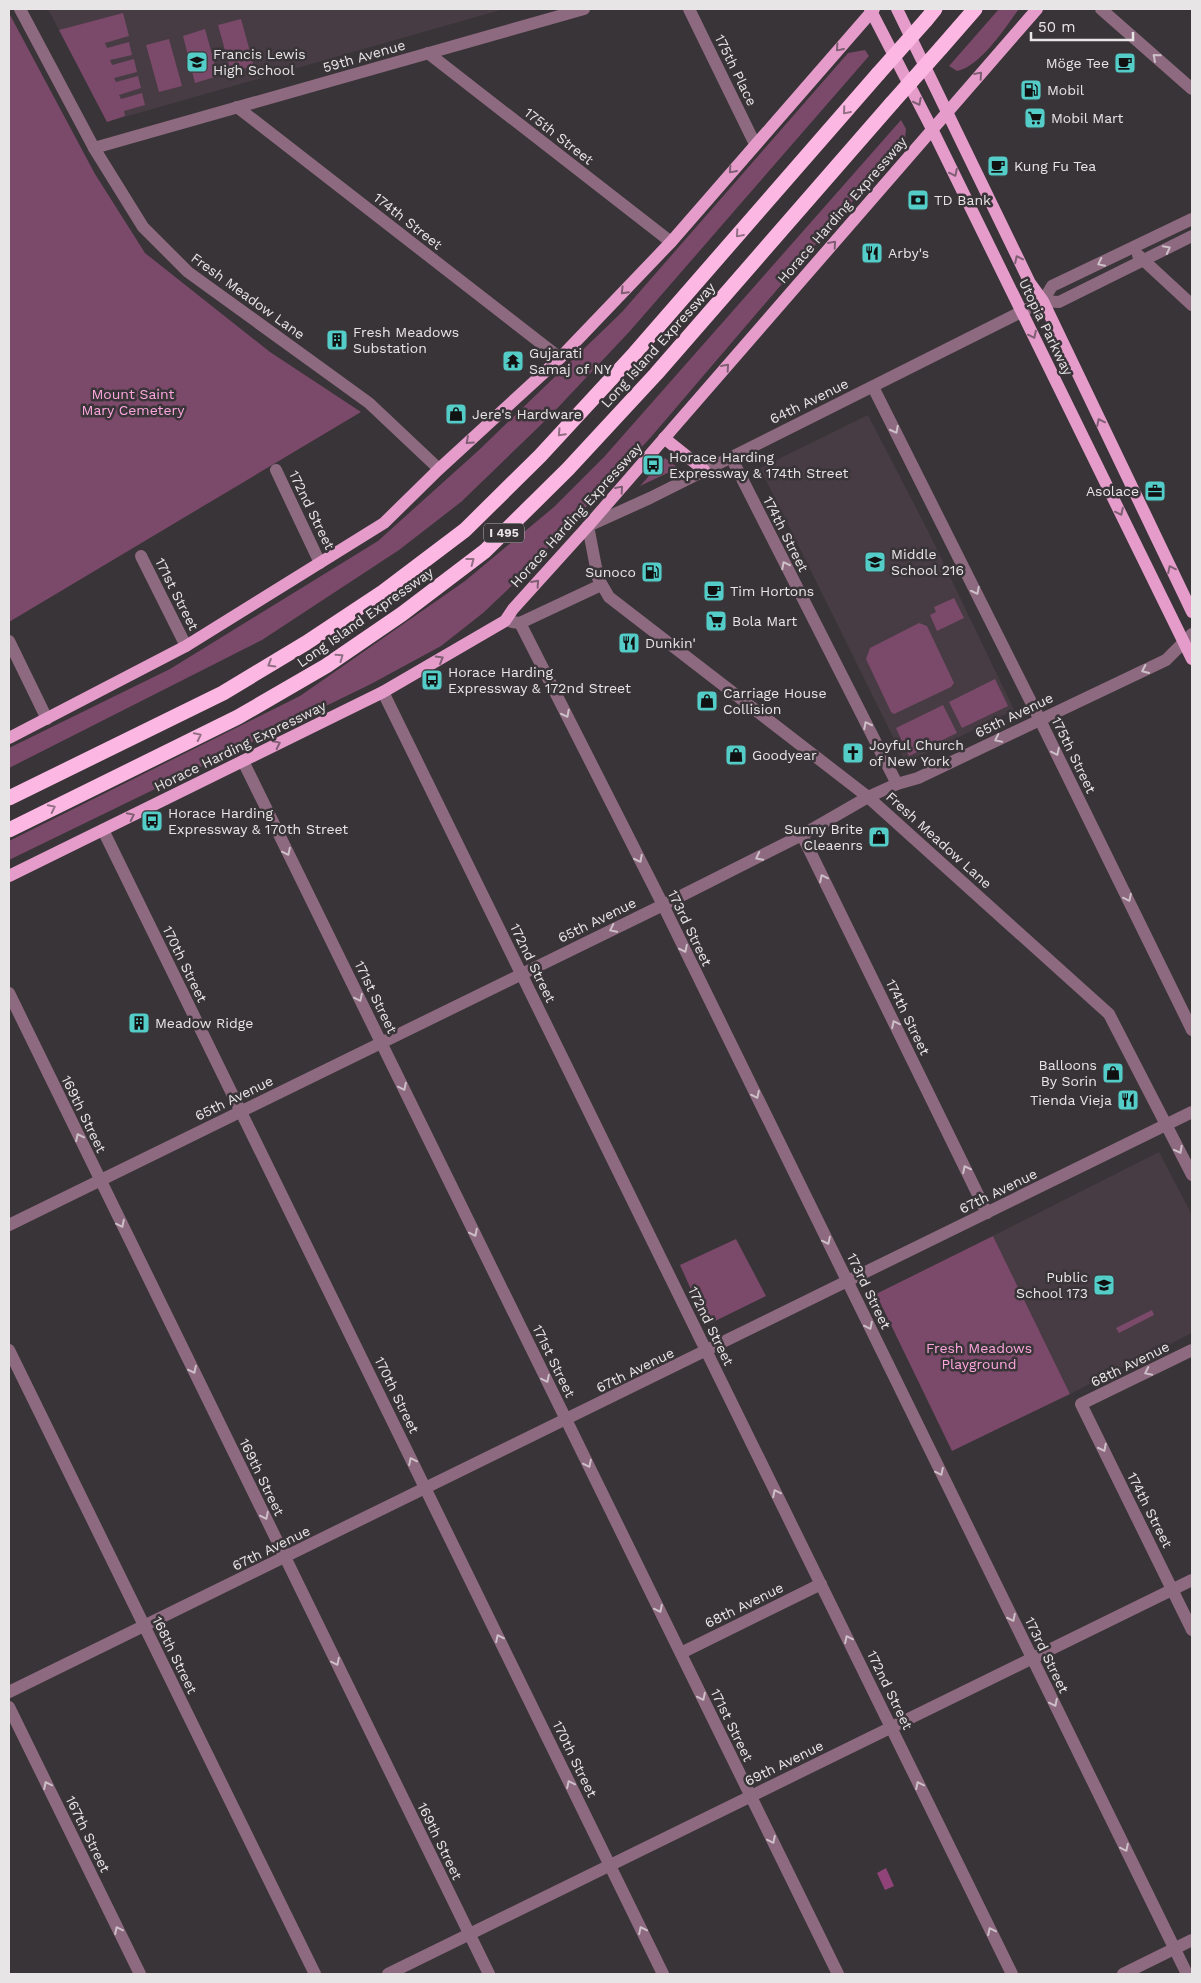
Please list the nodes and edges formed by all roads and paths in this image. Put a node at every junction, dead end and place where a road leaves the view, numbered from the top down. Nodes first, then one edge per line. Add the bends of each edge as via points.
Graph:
1 (20, 9) edge
2 (584, 9) edge
3 (690, 9) edge
4 (897, 9) edge
5 (975, 9) edge
6 (1036, 9) edge
7 (1100, 9) edge
8 (872, 10) edge
9 (930, 14) edge
10 (428, 53) junction
11 (1192, 89) edge
12 (237, 107) junction
13 (947, 112) junction
14 (932, 129) junction
15 (756, 144) junction
16 (94, 148) junction
17 (1192, 219) edge
18 (1192, 236) edge
19 (671, 242) junction
20 (1132, 248) junction
21 (1143, 261) junction
22 (1043, 301) junction
23 (1192, 305) edge
24 (1022, 312) junction
25 (560, 358) junction
26 (873, 387) junction
27 (664, 438) junction
28 (731, 457) junction
29 (439, 469) junction
30 (276, 470) dead end
31 (704, 470) junction
32 (588, 526) junction
33 (141, 556) dead end
34 (320, 563) junction
35 (601, 585) junction
36 (1192, 612) edge
37 (506, 621) junction
38 (520, 624) junction
39 (1188, 638) edge
40 (9, 641) edge
41 (186, 646) junction
42 (1192, 659) edge
43 (383, 692) junction
44 (47, 719) junction
45 (1040, 720) junction
46 (9, 738) edge
47 (243, 761) junction
48 (897, 784) junction
49 (868, 797) junction
50 (9, 798) edge
51 (9, 830) edge
52 (103, 830) junction
53 (802, 835) junction
54 (9, 876) edge
55 (662, 905) junction
56 (522, 974) junction
57 (9, 994) edge
58 (1192, 1030) edge
59 (381, 1043) junction
60 (240, 1112) junction
61 (1192, 1112) edge
62 (1166, 1125) junction
63 (1192, 1175) edge
64 (100, 1180) junction
65 (988, 1213) junction
66 (9, 1225) edge
67 (847, 1282) junction
68 (9, 1350) edge
69 (1192, 1350) edge
70 (707, 1351) junction
71 (1081, 1404) joint
72 (566, 1420) junction
73 (426, 1488) junction
74 (285, 1558) junction
75 (1192, 1580) edge
76 (821, 1584) junction
77 (1172, 1590) junction
78 (144, 1626) junction
79 (1192, 1630) edge
80 (681, 1653) junction
81 (1032, 1659) junction
82 (9, 1692) edge
83 (9, 1707) edge
84 (891, 1727) junction
85 (750, 1796) junction
86 (610, 1866) junction
87 (469, 1935) junction
88 (1192, 1940) edge
89 (1174, 1949) junction
90 (140, 1974) edge
91 (314, 1974) edge
92 (388, 1974) edge
93 (488, 1974) edge
94 (663, 1974) edge
95 (838, 1974) edge
96 (1012, 1974) edge
97 (1123, 1974) edge
98 (1187, 1974) edge

1 - 16 street, Fresh Meadow Lane
2 - 10 street, 59th Avenue
3 - 15 street, 175th Place
4 - 13 main road, Utopia Parkway
51 -> 5 highway, Long Island Expressway / I 495, bridge via 238,716 326,666 485,551 568,469 650,380
13 -> 6 main road, Horace Harding Expressway
11 -> 7 street
8 -> 14 main road, Utopia Parkway
8 -> 15 main road
9 -> 50 highway, Long Island Expressway / I 495, bridge via 635,353 540,456 465,530 384,592 231,688
10 - 12 street, 59th Avenue
10 - 19 street, 175th Street
12 - 16 street, 59th Avenue
12 - 25 street, 174th Street
13 - 14 main road, Horace Harding Expressway
22 -> 13 main road, Utopia Parkway via 1030,283
14 -> 24 main road, Utopia Parkway
27 -> 14 main road, Horace Harding Expressway
15 -> 19 main road
16 - 29 street, Fresh Meadow Lane via 143,228 188,272 369,402
17 - 20 street, 64th Avenue
21 -> 18 street, 64th Avenue
19 -> 25 main road
20 - 21 street
20 -> 22 street, 64th Avenue via 1052,286
21 - 22 street, 64th Avenue via 1059,302
21 - 23 street
22 - 24 street, 64th Avenue
36 -> 22 main road, Utopia Parkway
24 - 26 street, 64th Avenue
24 -> 39 main road, Utopia Parkway
25 -> 29 main road
26 - 28 street, 64th Avenue
26 -> 45 street, 175th Street
27 - 31 main road
32 -> 27 main road, Horace Harding Expressway
28 - 31 street, 64th Avenue
48 -> 28 street, 174th Street
29 - 34 main road via 384,523
30 - 34 street, 172nd Street
31 - 32 street, 64th Avenue
32 - 35 street, Fresh Meadow Lane
37 -> 32 main road, Horace Harding Expressway via 513,609
33 - 41 street, 171st Street
34 - 41 main road
35 - 38 street
35 - 49 street, Fresh Meadow Lane via 609,597
37 - 38 street
43 -> 37 main road, Horace Harding Expressway
38 -> 55 street, 173rd Street
39 - 42 main road, Utopia Parkway
39 -> 45 street, 65th Avenue via 1166,660
40 - 44 street
41 - 44 main road
47 -> 43 main road, Horace Harding Expressway
43 - 56 street, 172nd Street
44 - 46 main road
45 -> 48 street, 65th Avenue via 918,778
45 -> 58 street, 175th Street
52 -> 47 main road, Horace Harding Expressway
47 -> 59 street, 171st Street
48 - 49 street, 65th Avenue
49 - 53 street, 65th Avenue
49 - 62 street, Fresh Meadow Lane via 1109,1014
52 - 54 main road, Horace Harding Expressway
52 - 60 street, 170th Street
53 -> 55 street, 65th Avenue
65 -> 53 street, 174th Street
55 -> 56 street, 65th Avenue
55 -> 67 street, 173rd Street
56 - 59 street, 65th Avenue
56 - 70 street, 172nd Street
64 -> 57 street, 169th Street
59 - 60 street, 65th Avenue
59 -> 72 street, 171st Street
60 - 64 street, 65th Avenue
73 -> 60 street, 170th Street
61 - 62 street, 67th Avenue
62 -> 63 street, Fresh Meadow Lane
62 - 65 street, 67th Avenue
64 - 66 street, 65th Avenue
64 -> 74 street, 169th Street
65 - 67 street, 67th Avenue
67 - 70 street, 67th Avenue
67 -> 81 street, 173rd Street
68 - 78 street, 168th Street
69 -> 71 street, 68th Avenue
70 - 72 street, 67th Avenue
76 -> 70 street, 172nd Street
71 -> 77 street, 174th Street
72 - 73 street, 67th Avenue
72 -> 80 street, 171st Street
73 - 74 street, 67th Avenue
86 -> 73 street, 170th Street
74 - 78 street, 67th Avenue
74 -> 87 street, 169th Street
75 - 77 street, 69th Avenue
76 - 80 street, 68th Avenue
84 -> 76 street, 172nd Street
77 - 79 street, 174th Street
77 - 81 street, 69th Avenue
78 - 82 street, 67th Avenue
78 - 91 street, 168th Street
80 -> 85 street, 171st Street
81 - 84 street, 69th Avenue
81 -> 89 street, 173rd Street
90 -> 83 street, 167th Street
84 - 85 street, 69th Avenue
96 -> 84 street, 172nd Street
85 - 86 street, 69th Avenue
85 -> 95 street, 171st Street
86 - 87 street, 69th Avenue
94 -> 86 street, 170th Street
87 - 92 street, 69th Avenue
87 - 93 street, 169th Street
88 - 89 street
89 - 97 street
89 - 98 street, 173rd Street

